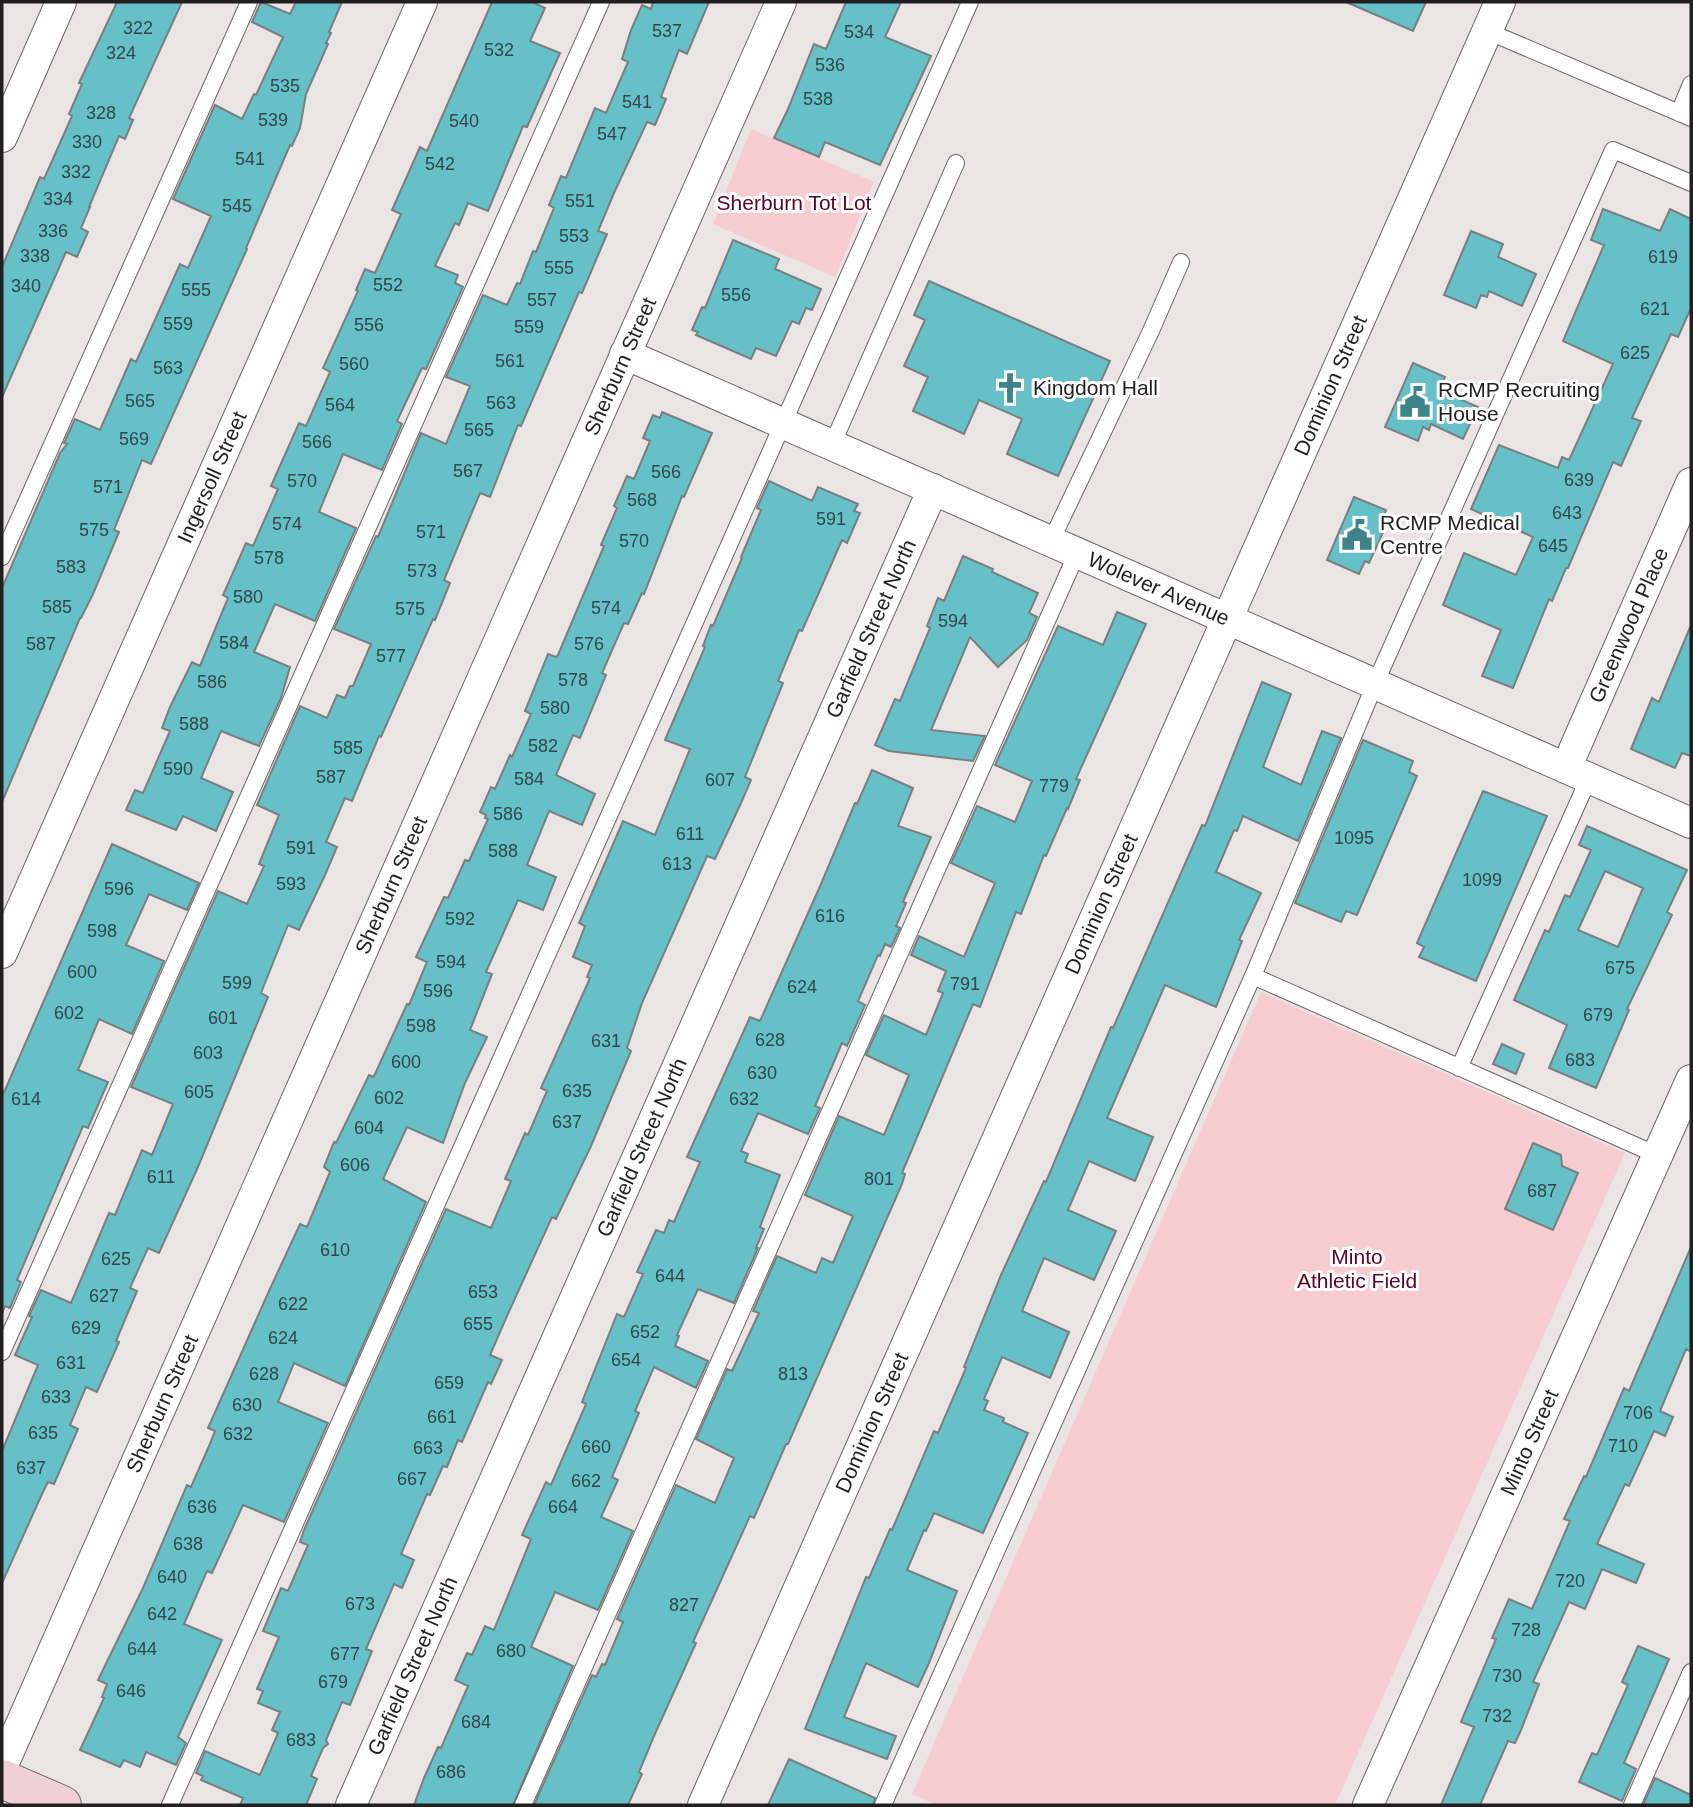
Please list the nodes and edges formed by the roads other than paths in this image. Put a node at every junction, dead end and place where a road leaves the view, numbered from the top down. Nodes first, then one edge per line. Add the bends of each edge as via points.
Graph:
1 (61, 2) edge
2 (249, 2) edge
3 (422, 2) edge
4 (601, 2) edge
5 (781, 2) edge
6 (970, 2) edge
7 (1500, 2) edge
8 (1487, 31) junction
9 (1691, 84) edge
10 (1685, 116) edge
11 (2, 137) edge
12 (956, 163) dead end
13 (1691, 183) edge
14 (1181, 262) dead end
15 (625, 354) junction
16 (782, 423) junction
17 (832, 445) junction
18 (1691, 483) edge
19 (933, 489) junction
20 (1064, 547) junction
21 (2, 557) edge
22 (1228, 619) junction
23 (1374, 684) junction
24 (1577, 773) junction
25 (1691, 823) edge
26 (2, 953) edge
27 (1253, 976) junction
28 (1459, 1068) junction
29 (1691, 1080) edge
30 (1657, 1156) junction
31 (2, 1352) edge
32 (1691, 1672) edge
33 (2, 1767) edge
34 (2, 1779) edge
35 (62, 1805) edge
36 (170, 1805) edge
37 (352, 1805) edge
38 (523, 1805) edge
39 (703, 1805) edge
40 (883, 1805) edge
41 (1368, 1805) edge
42 (1632, 1805) edge

1 - 11 street
2 - 21 lane
3 - 26 street, Ingersoll Street
4 - 31 lane
5 - 15 street, Sherburn Street
6 - 16 lane
7 - 8 street, Dominion Street
8 - 10 lane
8 - 22 street, Dominion Street
9 - 10 lane
12 - 17 lane
13 - 23 lane via 1613,150
14 - 20 lane
15 - 16 street, Wolever Avenue
15 - 33 street, Sherburn Street
16 - 17 street, Wolever Avenue
16 - 36 lane
17 - 19 street, Wolever Avenue
18 - 24 street, Greenwood Place
19 - 20 street, Wolever Avenue
19 - 37 street, Garfield Street North
20 - 22 street, Wolever Avenue
20 - 38 lane
22 - 23 street, Wolever Avenue
22 - 39 street, Dominion Street
23 - 24 street, Wolever Avenue
23 - 27 lane
24 - 25 street, Wolever Avenue
24 - 28 lane
27 - 28 lane
27 - 40 lane
28 - 30 lane
29 - 30 street, Minto Street
30 - 41 street, Minto Street
32 - 42 lane
34 - 35 street

